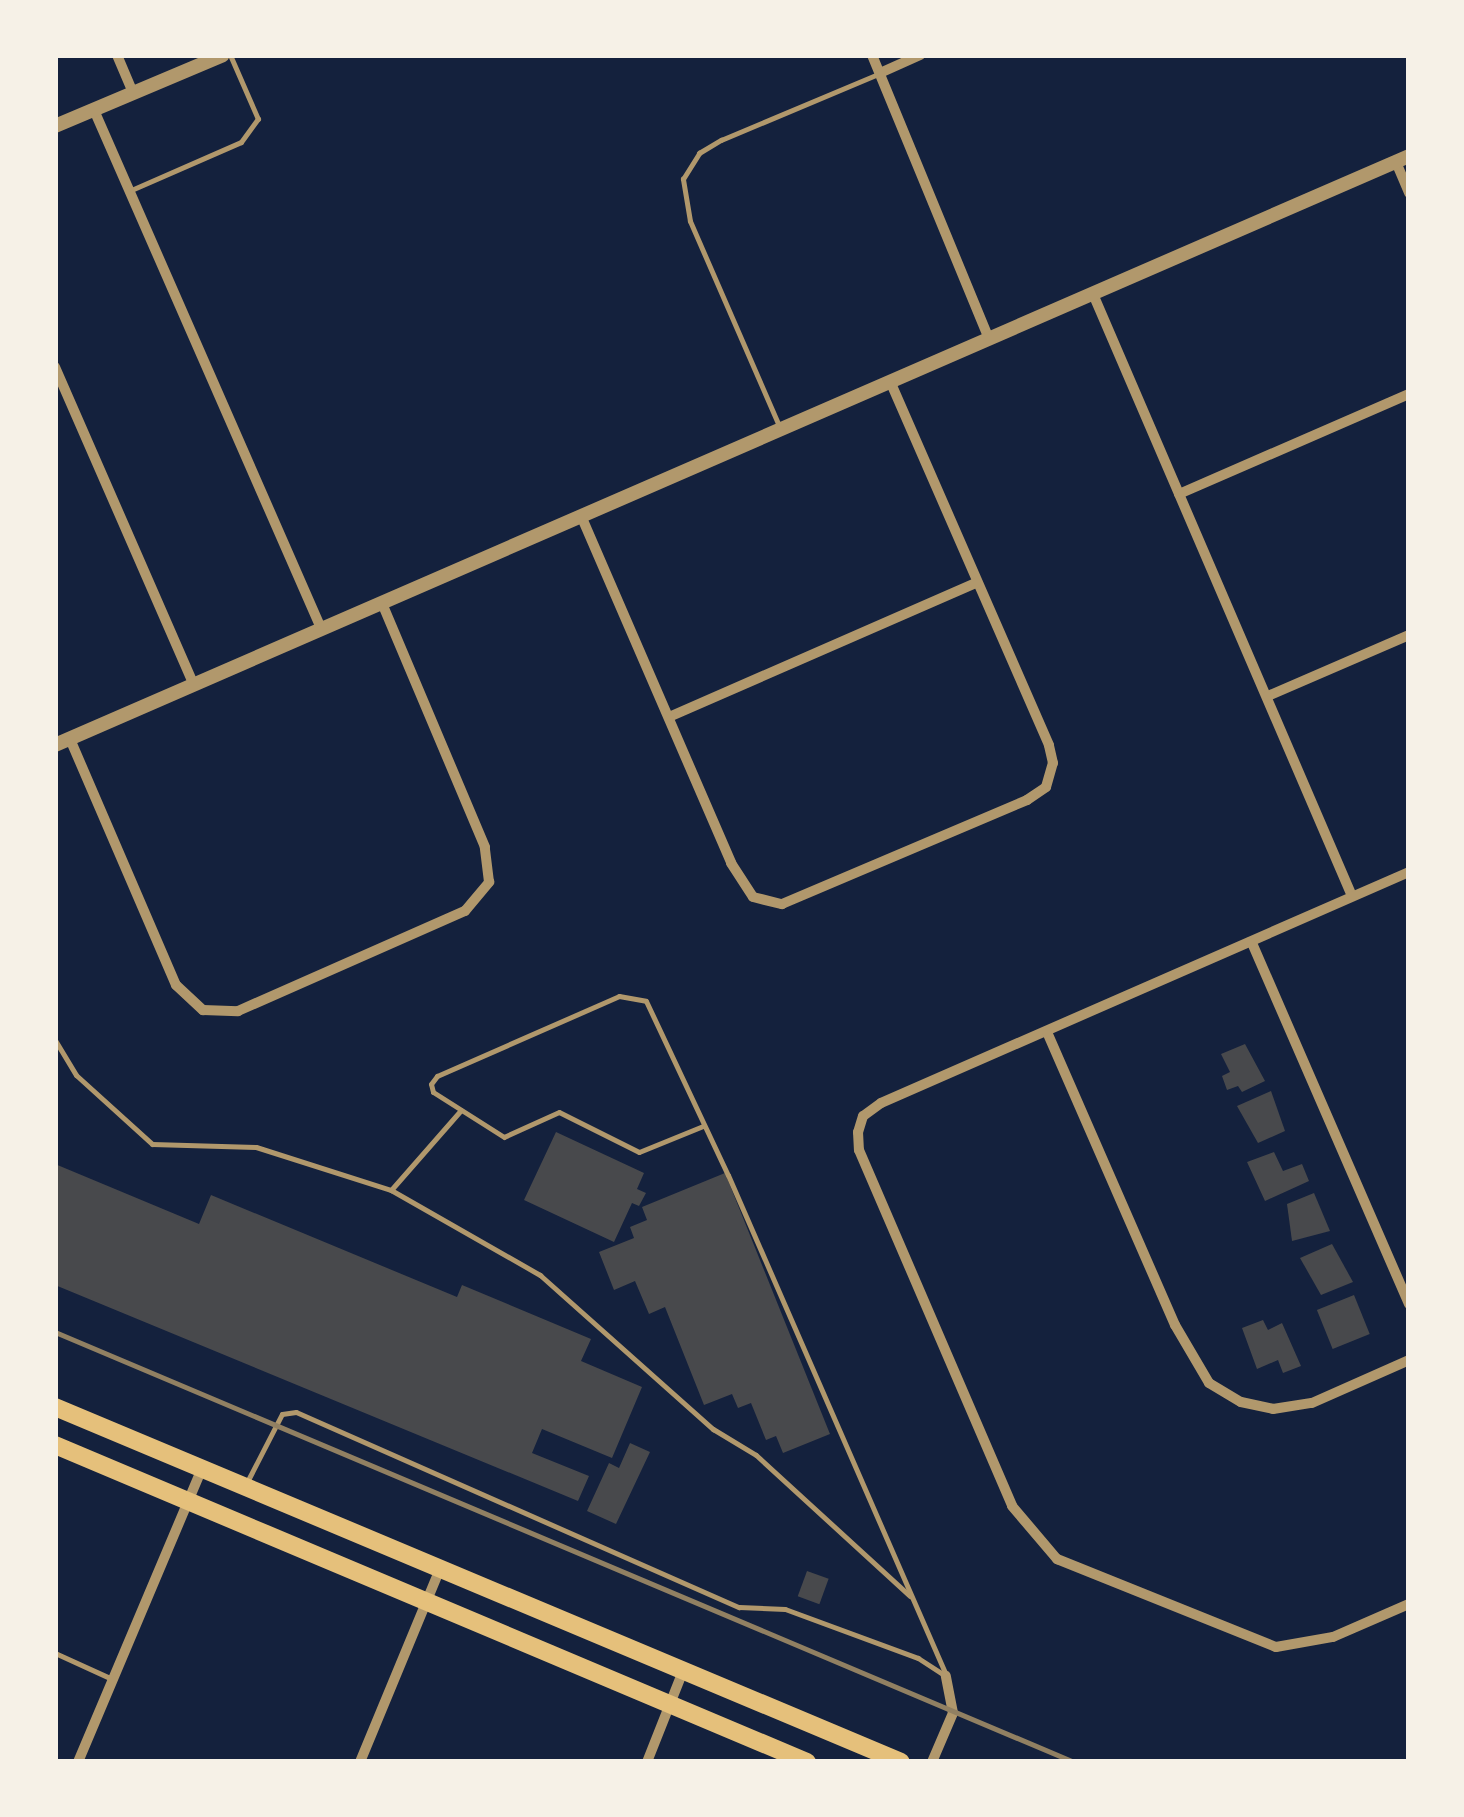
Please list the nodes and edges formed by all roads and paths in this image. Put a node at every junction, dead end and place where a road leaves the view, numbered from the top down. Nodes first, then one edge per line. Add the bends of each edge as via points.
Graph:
1 (117, 55) edge
2 (226, 55) edge
3 (872, 55) edge
4 (920, 55) edge
5 (880, 73) junction
6 (132, 91) junction
7 (94, 110) junction
8 (55, 126) edge
9 (1402, 159) edge
10 (129, 191) junction
11 (1409, 193) edge
12 (1093, 294) junction
13 (989, 339) junction
14 (55, 366) edge
15 (892, 383) junction
16 (1409, 394) edge
17 (782, 431) junction
18 (1178, 494) junction
19 (582, 518) junction
20 (976, 583) junction
21 (382, 603) junction
22 (321, 628) junction
23 (1409, 635) edge
24 (192, 683) junction
25 (1268, 696) junction
26 (669, 718) junction
27 (70, 739) junction
28 (55, 745) edge
29 (1409, 872) edge
30 (1352, 896) junction
31 (1252, 943) junction
32 (1048, 1032) junction
33 (55, 1040) edge
34 (461, 1110) junction
35 (703, 1126) junction
36 (391, 1190) junction
37 (1409, 1304) edge
38 (1409, 1360) edge
39 (55, 1406) edge
40 (55, 1446) edge
41 (202, 1469) junction
42 (245, 1487) junction
43 (187, 1502) junction
44 (440, 1568) junction
45 (912, 1598) junction
46 (428, 1602) junction
47 (1409, 1604) edge
48 (55, 1653) edge
49 (684, 1672) junction
50 (946, 1676) junction
51 (113, 1679) junction
52 (672, 1704) junction
53 (78, 1762) edge
54 (360, 1762) edge
55 (647, 1762) edge
56 (807, 1762) edge
57 (901, 1762) edge
58 (932, 1762) edge

1 - 6 street
2 - 6 street
2 - 10 lane via 258,120 241,142
3 - 5 street
4 - 5 street
5 - 13 street
5 - 17 lane via 721,140 698,153 684,179 690,221
6 - 7 street
7 - 8 street
7 - 10 street
9 - 11 street
9 - 12 street
10 - 22 street
12 - 13 street
12 - 18 street
13 - 15 street
14 - 24 street
15 - 17 street
15 - 20 street
16 - 18 street
17 - 19 street
18 - 25 street
19 - 21 street
19 - 26 street
20 - 26 street
20 - 26 street via 1049,745 1046,786 1027,800 782,904 768,904 741,886
21 - 22 street
21 - 27 street via 485,848 489,882 465,912 238,1011 202,1010 176,985
22 - 24 street
23 - 25 street
24 - 27 street
25 - 30 street
27 - 28 street
29 - 30 street
30 - 31 street
31 - 32 street
31 - 37 street
32 - 38 street via 1175,1325 1209,1383 1242,1402 1273,1409 1312,1402
32 - 47 street via 880,1103 863,1116 859,1150 1012,1506 1056,1559 1276,1647 1333,1637
33 - 36 lane via 76,1075 152,1144 256,1147
34 - 35 lane via 504,1137 558,1112 640,1152
34 - 35 lane via 433,1092 437,1076 634,995 646,1000
34 - 36 lane
35 - 45 lane
36 - 45 lane via 540,1274
39 - 41 main road
40 - 43 main road
41 - 42 main road
41 - 43 street
42 - 44 main road
42 - 50 lane via 282,1414 296,1412 739,1607 786,1608 918,1658
43 - 46 main road
43 - 51 street
44 - 46 street
44 - 49 main road
45 - 50 lane
46 - 52 main road
46 - 54 street
48 - 51 lane
49 - 52 street
49 - 57 main road
50 - 58 street via 953,1713
51 - 53 street
52 - 55 street
52 - 56 main road

